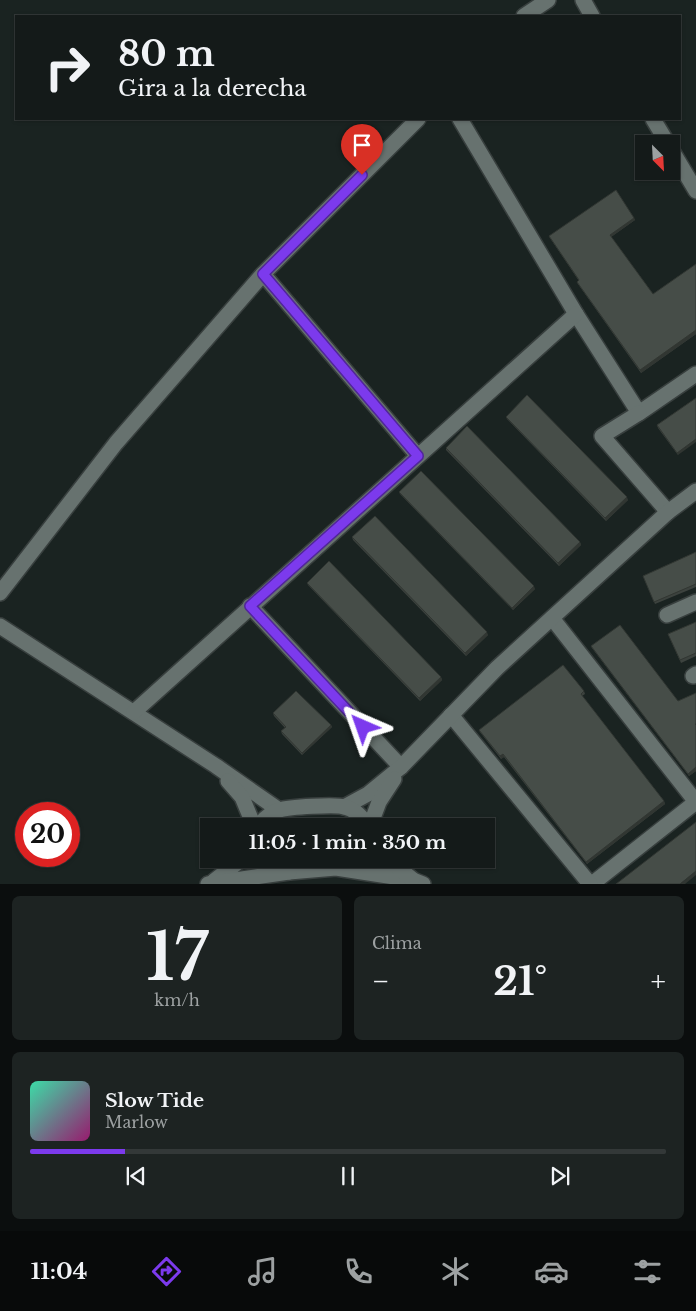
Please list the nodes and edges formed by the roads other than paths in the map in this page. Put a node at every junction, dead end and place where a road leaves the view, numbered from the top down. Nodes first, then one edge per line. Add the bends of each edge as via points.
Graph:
1 (548, 0) edge
2 (583, 0) edge
3 (526, 15) edge
4 (591, 15) edge
5 (417, 120) edge
6 (461, 120) edge
7 (654, 120) edge
8 (663, 135) edge
9 (680, 163) edge
10 (694, 185) edge
11 (263, 274) junction
12 (576, 314) junction
13 (696, 374) edge
14 (639, 413) junction
15 (418, 456) junction
16 (696, 491) edge
17 (668, 512) junction
18 (0, 593) edge
19 (696, 602) edge
20 (250, 606) junction
21 (667, 615) dead end
22 (552, 618) junction
23 (0, 626) edge
24 (134, 712) junction
25 (451, 715) junction
26 (216, 766) junction
27 (401, 767) junction
28 (344, 807) junction
29 (279, 810) junction
30 (252, 818) edge
31 (265, 818) edge
32 (363, 818) edge
33 (372, 818) edge
34 (230, 868) edge
35 (282, 868) edge
36 (336, 868) joint
37 (400, 868) edge
38 (289, 872) junction
39 (418, 882) edge
40 (210, 883) edge
41 (591, 884) edge

1 - 3 lane
2 - 4 lane
5 - 11 lane
6 - 12 lane
7 - 8 lane
9 - 10 lane
11 - 15 lane
11 - 18 lane via 116,443
12 - 14 lane
12 - 15 lane
13 - 14 lane
14 - 17 lane via 602,436
15 - 20 lane
16 - 17 lane
17 - 22 lane
19 - 21 lane
20 - 24 lane
20 - 27 lane
22 - 25 lane
22 - 41 lane via 696,802
23 - 24 lane
24 - 26 lane
25 - 27 lane
25 - 41 lane
26 - 29 lane
26 - 30 lane via 242,797
27 - 28 lane via 368,794
27 - 33 lane
28 - 29 lane
28 - 32 lane
29 - 31 lane
34 - 40 lane
35 - 38 lane
36 - 38 lane
36 - 39 lane
37 - 39 lane
38 - 40 lane

